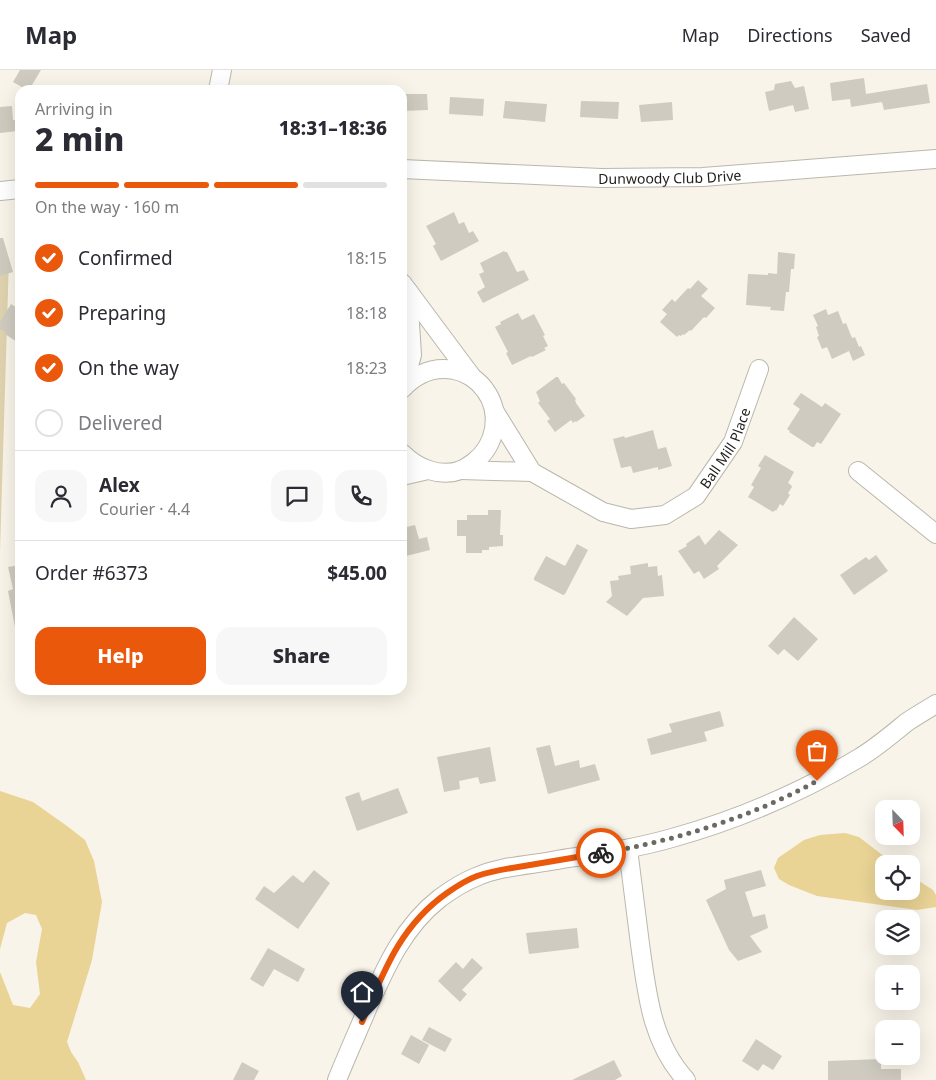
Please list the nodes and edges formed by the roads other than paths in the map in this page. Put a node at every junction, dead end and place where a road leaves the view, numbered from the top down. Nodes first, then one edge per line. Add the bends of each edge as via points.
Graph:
1 (222, 70) edge
2 (219, 85) edge
3 (936, 159) edge
4 (407, 169) edge
5 (15, 190) edge
6 (0, 191) edge
7 (407, 290) edge
8 (407, 306) edge
9 (759, 369) dead end
10 (407, 374) edge
11 (474, 379) junction
12 (407, 384) edge
13 (495, 412) junction
14 (407, 458) edge
15 (428, 470) junction
16 (462, 470) junction
17 (858, 470) dead end
18 (532, 472) junction
19 (407, 475) edge
20 (936, 534) edge
21 (936, 704) edge
22 (628, 849) junction
23 (338, 1080) edge
24 (686, 1080) edge

1 - 2 street
3 - 4 street, Dunwoody Club Drive via 703,177 601,178
5 - 6 street
7 - 11 street
8 - 10 street via 412,355
9 - 18 street, Ball Mill Place via 733,442 696,496 665,515 631,519 603,512
11 - 12 street via 456,370 436,369
11 - 13 street, Ball Mill Place via 488,393
13 - 16 street via 494,432 486,451
13 - 18 street, Ball Mill Place
14 - 15 street
15 - 16 street, Ball Mill Place
15 - 19 street
16 - 18 street, Ball Mill Place
17 - 20 street
21 - 22 street via 860,758 801,790 714,825
22 - 23 street via 477,876 439,899 406,932 386,967
22 - 24 street via 655,1030

